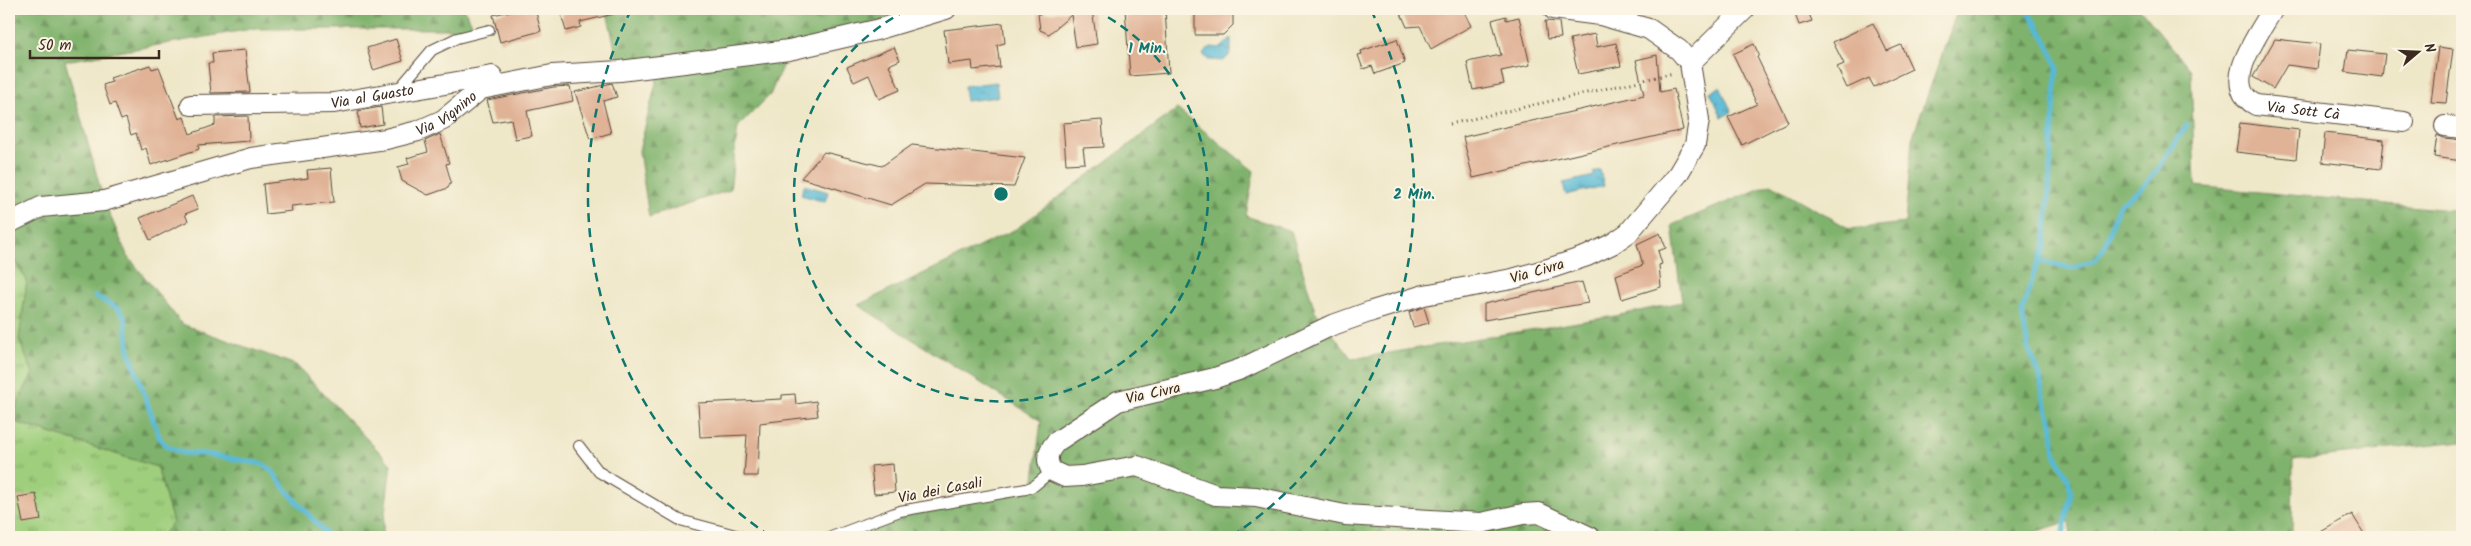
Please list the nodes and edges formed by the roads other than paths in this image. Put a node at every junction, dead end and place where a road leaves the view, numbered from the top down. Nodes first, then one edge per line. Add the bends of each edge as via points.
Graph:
1 (946, 9) edge
2 (1553, 9) edge
3 (1745, 9) edge
4 (2273, 9) edge
5 (489, 30) dead end
6 (1691, 66) junction
7 (552, 75) junction
8 (395, 93) junction
9 (190, 105) dead end
10 (2404, 122) dead end
11 (9, 223) edge
12 (579, 446) dead end
13 (1052, 471) junction
14 (743, 537) edge
15 (831, 537) edge
16 (1590, 537) edge

1 - 7 street, Via Vignino via 876,30 789,50 620,71
2 - 6 street via 1600,15 1650,29 1679,50
3 - 6 street
4 - 10 street, Via Sott Cà via 2240,71 2242,92 2247,100 2256,105
5 - 8 lane via 458,38 432,50
6 - 13 street, Via Civra via 1699,120 1695,145 1678,174 1646,214 1612,244 1587,256 1512,279 1424,295 1372,311 1330,326 1241,369 1118,400 1070,431 1050,449 1047,458
7 - 8 street, Via al Guasto via 532,69
7 - 11 street, Via Vignino via 480,89 443,120 418,132 251,158 104,201 41,206
8 - 9 street, Via al Guasto via 334,103
12 - 14 lane via 599,472 680,520
13 - 15 lane, Via dei Casali via 1026,489 900,511
13 - 16 street via 1066,477 1136,466 1216,495 1256,497 1345,515 1481,523 1539,513

